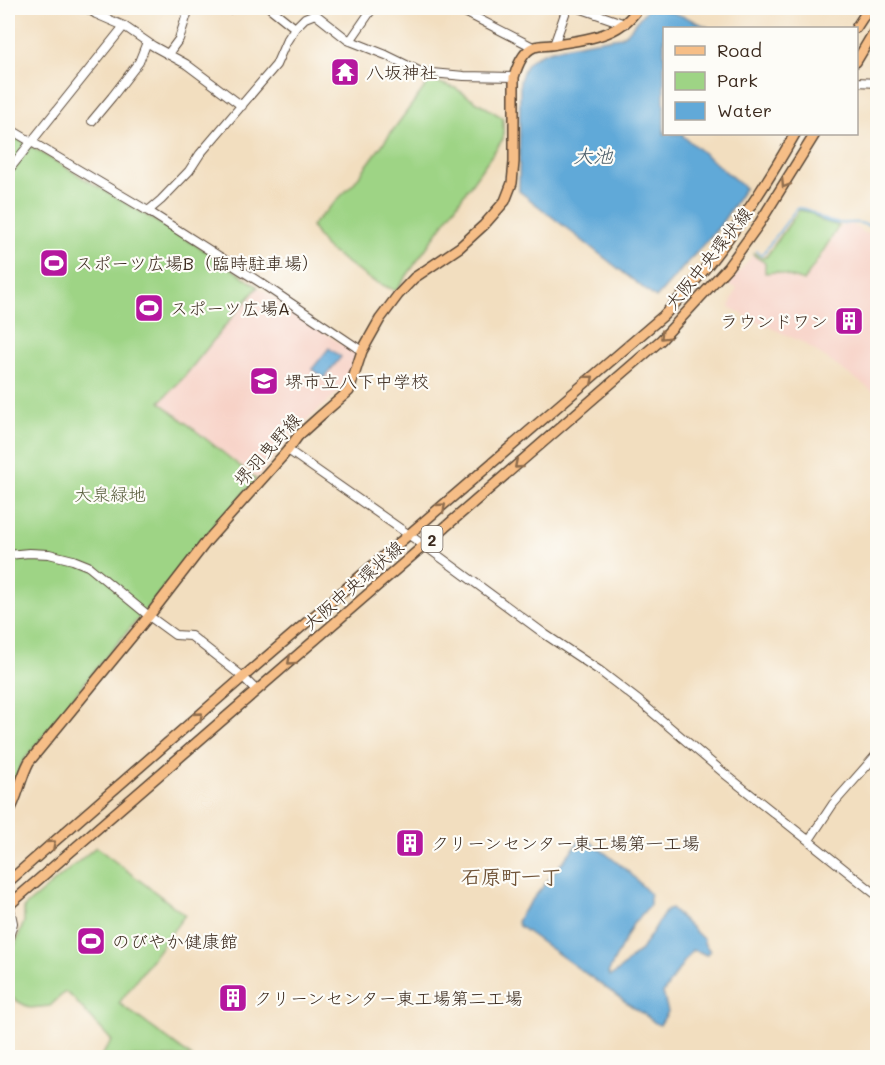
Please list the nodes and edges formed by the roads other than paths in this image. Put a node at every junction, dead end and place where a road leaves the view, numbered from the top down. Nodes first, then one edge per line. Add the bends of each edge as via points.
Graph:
1 (87, 8) edge
2 (189, 8) edge
3 (224, 8) edge
4 (230, 8) edge
5 (270, 8) edge
6 (372, 8) edge
7 (457, 8) edge
8 (567, 8) edge
9 (579, 8) edge
10 (639, 8) edge
11 (869, 8) edge
12 (625, 24) junction
13 (124, 26) junction
14 (878, 26) edge
15 (857, 27) edge
16 (295, 28) junction
17 (350, 41) junction
18 (147, 42) junction
19 (554, 45) junction
20 (533, 47) junction
21 (168, 54) junction
22 (858, 59) edge
23 (514, 77) junction
24 (858, 82) edge
25 (878, 83) edge
26 (242, 106) junction
27 (93, 118) dead end
28 (8, 128) edge
29 (794, 135) edge
30 (814, 135) edge
31 (31, 143) junction
32 (8, 171) edge
33 (148, 212) junction
34 (362, 351) junction
35 (288, 450) junction
36 (410, 535) junction
37 (424, 546) junction
38 (8, 555) edge
39 (149, 616) junction
40 (243, 677) junction
41 (256, 690) junction
42 (878, 753) edge
43 (8, 814) edge
44 (809, 840) junction
45 (8, 882) edge
46 (878, 896) edge
47 (8, 905) edge
48 (8, 941) edge

1 - 13 street
2 - 21 street via 179,39
3 - 4 street
5 - 16 street
6 - 17 street
7 - 20 street
8 - 19 street
9 - 12 street
10 - 12 main road
11 - 15 main road
12 - 19 main road via 597,36
13 - 18 street
13 - 31 street
14 - 22 main road
16 - 17 street via 315,14
16 - 26 street via 276,65
17 - 23 street via 421,72
18 - 21 street
18 - 27 street via 139,62
19 - 20 main road
20 - 23 main road
21 - 26 street
23 - 34 main road, 堺羽曳野線 via 514,162 505,201 460,247 414,278 380,319
24 - 25 street
26 - 33 street via 189,171
28 - 31 street
36 -> 29 main road, 大阪中央環状線 / 2 via 663,316 732,233
30 -> 37 main road, 大阪中央環状線 / 2 via 728,267 661,340
31 - 32 street
31 - 33 street
33 - 34 street
34 - 35 main road, 堺羽曳野線 via 349,392 298,436
35 - 36 street
35 - 39 main road, 堺羽曳野線 via 207,541
36 - 37 street
36 - 40 main road, 大阪中央環状線 / 2
37 -> 41 main road, 大阪中央環状線 / 2
37 - 44 street via 600,671
38 - 39 street via 49,554 88,566
39 - 40 street via 175,635 191,636
39 - 43 main road, 堺羽曳野線 via 29,762
40 - 41 street
45 -> 40 main road, 大阪中央環状線 / 2
41 - 47 main road, 大阪中央環状線 / 2
42 - 44 street via 833,804
44 - 46 street
47 - 48 street via 14,923

